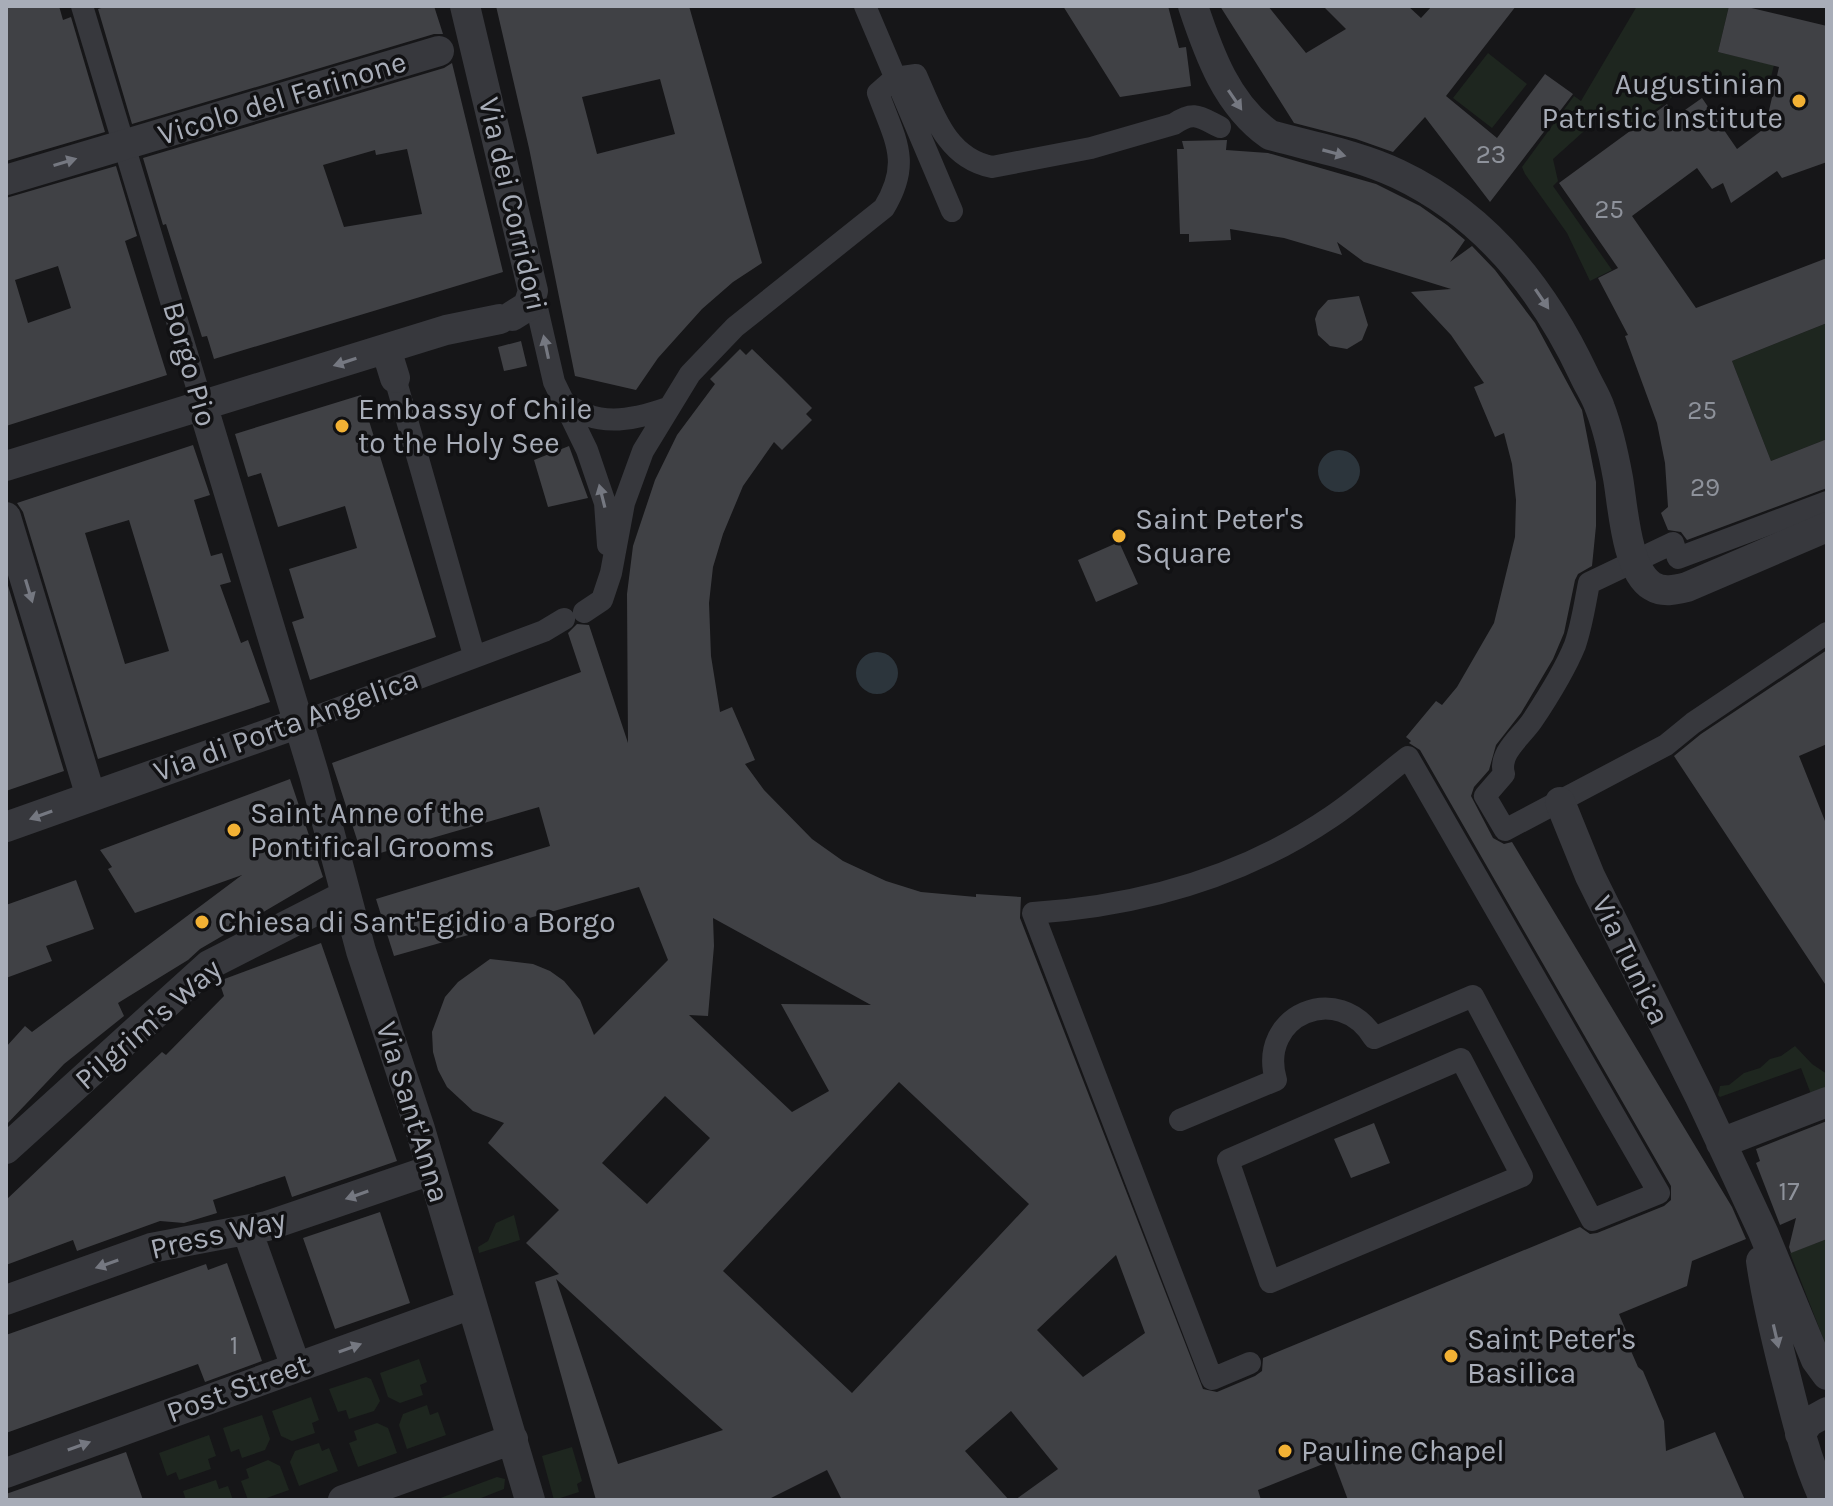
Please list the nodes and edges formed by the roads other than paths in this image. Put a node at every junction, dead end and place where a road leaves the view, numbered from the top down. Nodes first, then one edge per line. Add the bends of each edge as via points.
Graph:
1 (82, 6) edge
2 (465, 6) edge
3 (865, 6) edge
4 (1193, 6) edge
5 (454, 47) junction
6 (895, 78) junction
7 (1220, 127) dead end
8 (125, 144) junction
9 (6, 180) edge
10 (952, 211) dead end
11 (533, 291) junction
12 (386, 349) junction
13 (395, 378) joint
14 (563, 401) junction
15 (203, 407) junction
16 (668, 408) junction
17 (6, 466) edge
18 (1827, 502) edge
19 (6, 517) edge
20 (1827, 527) edge
21 (1635, 561) junction
22 (611, 573) junction
23 (1827, 633) edge
24 (474, 655) junction
25 (299, 723) junction
26 (91, 797) junction
27 (1560, 802) junction
28 (6, 827) edge
29 (346, 895) junction
30 (1827, 1102) edge
31 (1180, 1120) dead end
32 (1721, 1143) junction
33 (6, 1149) edge
34 (431, 1170) junction
35 (247, 1230) junction
36 (1763, 1232) junction
37 (1270, 1282) joint
38 (6, 1300) edge
39 (472, 1304) junction
40 (1250, 1363) dead end
41 (296, 1367) junction
42 (1827, 1375) edge
43 (1827, 1412) edge
44 (513, 1439) junction
45 (1804, 1448) junction
46 (6, 1473) edge
47 (1822, 1494) dead end
48 (343, 1500) edge
49 (530, 1500) edge

1 - 8 street, Borgo Pio
2 - 5 street, Via dei Corridori
3 - 6 street
4 -> 21 street via 1225,84 1261,128 1385,169 1426,189 1492,240 1529,280 1570,345 1600,408
5 - 8 street, Vicolo del Farinone
5 - 11 street, Via dei Corridori
6 - 7 street via 916,75 945,137 965,157 992,167 1091,148 1174,124 1185,116
6 - 10 street
6 - 16 street, Via di Porta Angelica via 878,93 900,169 884,208 719,341
9 -> 8 street, Vicolo del Farinone
8 - 15 street, Borgo Pio
11 - 12 street via 528,306 506,317
14 -> 11 street, Via dei Corridori
12 - 13 street
12 -> 15 street
13 - 24 street
14 - 16 street via 572,409 613,421
22 -> 14 street, Via dei Corridori via 605,503
15 - 17 street
15 - 25 street, Borgo Pio
16 - 22 street, Via di Porta Angelica via 630,483
18 - 21 street via 1678,558 1673,543
19 -> 26 street
20 - 21 street via 1674,590 1654,588
21 - 27 street via 1589,583 1576,642 1564,668 1503,758 1504,774 1485,796 1505,830
22 - 24 street, Via di Porta Angelica via 602,600 544,631
23 - 27 street via 1666,745
24 - 25 street, Via di Porta Angelica
25 - 26 street, Via di Porta Angelica
25 - 29 street, Via Sant'Anna
26 -> 28 street, Via di Porta Angelica
27 - 32 street, Via Tunica via 1590,876
29 - 33 street, Pilgrim's Way via 209,965
29 - 34 street, Via Sant'Anna
30 - 32 street
31 - 40 street via 1276,1080 1276,1044 1284,1028 1305,1012 1332,1008 1349,1013 1374,1038 1473,996 1592,1220 1659,1193 1408,757 1331,817 1240,867 1136,900 1033,913 1212,1379
32 - 36 street, Via Tunica
34 -> 35 street, Press Way
34 - 39 street, Via Sant'Anna
35 -> 38 street, Press Way via 151,1248
35 - 41 street
36 - 42 street, Via Tunica
36 -> 45 street via 1761,1262
37 - 37 street via 1228,1160 1461,1059 1522,1176
41 -> 39 street, Post Street
39 - 44 street, Via Sant'Anna
46 -> 41 street, Post Street
43 - 45 street via 1809,1422
44 - 48 street
44 - 49 street, Via Sant'Anna
45 - 47 street

